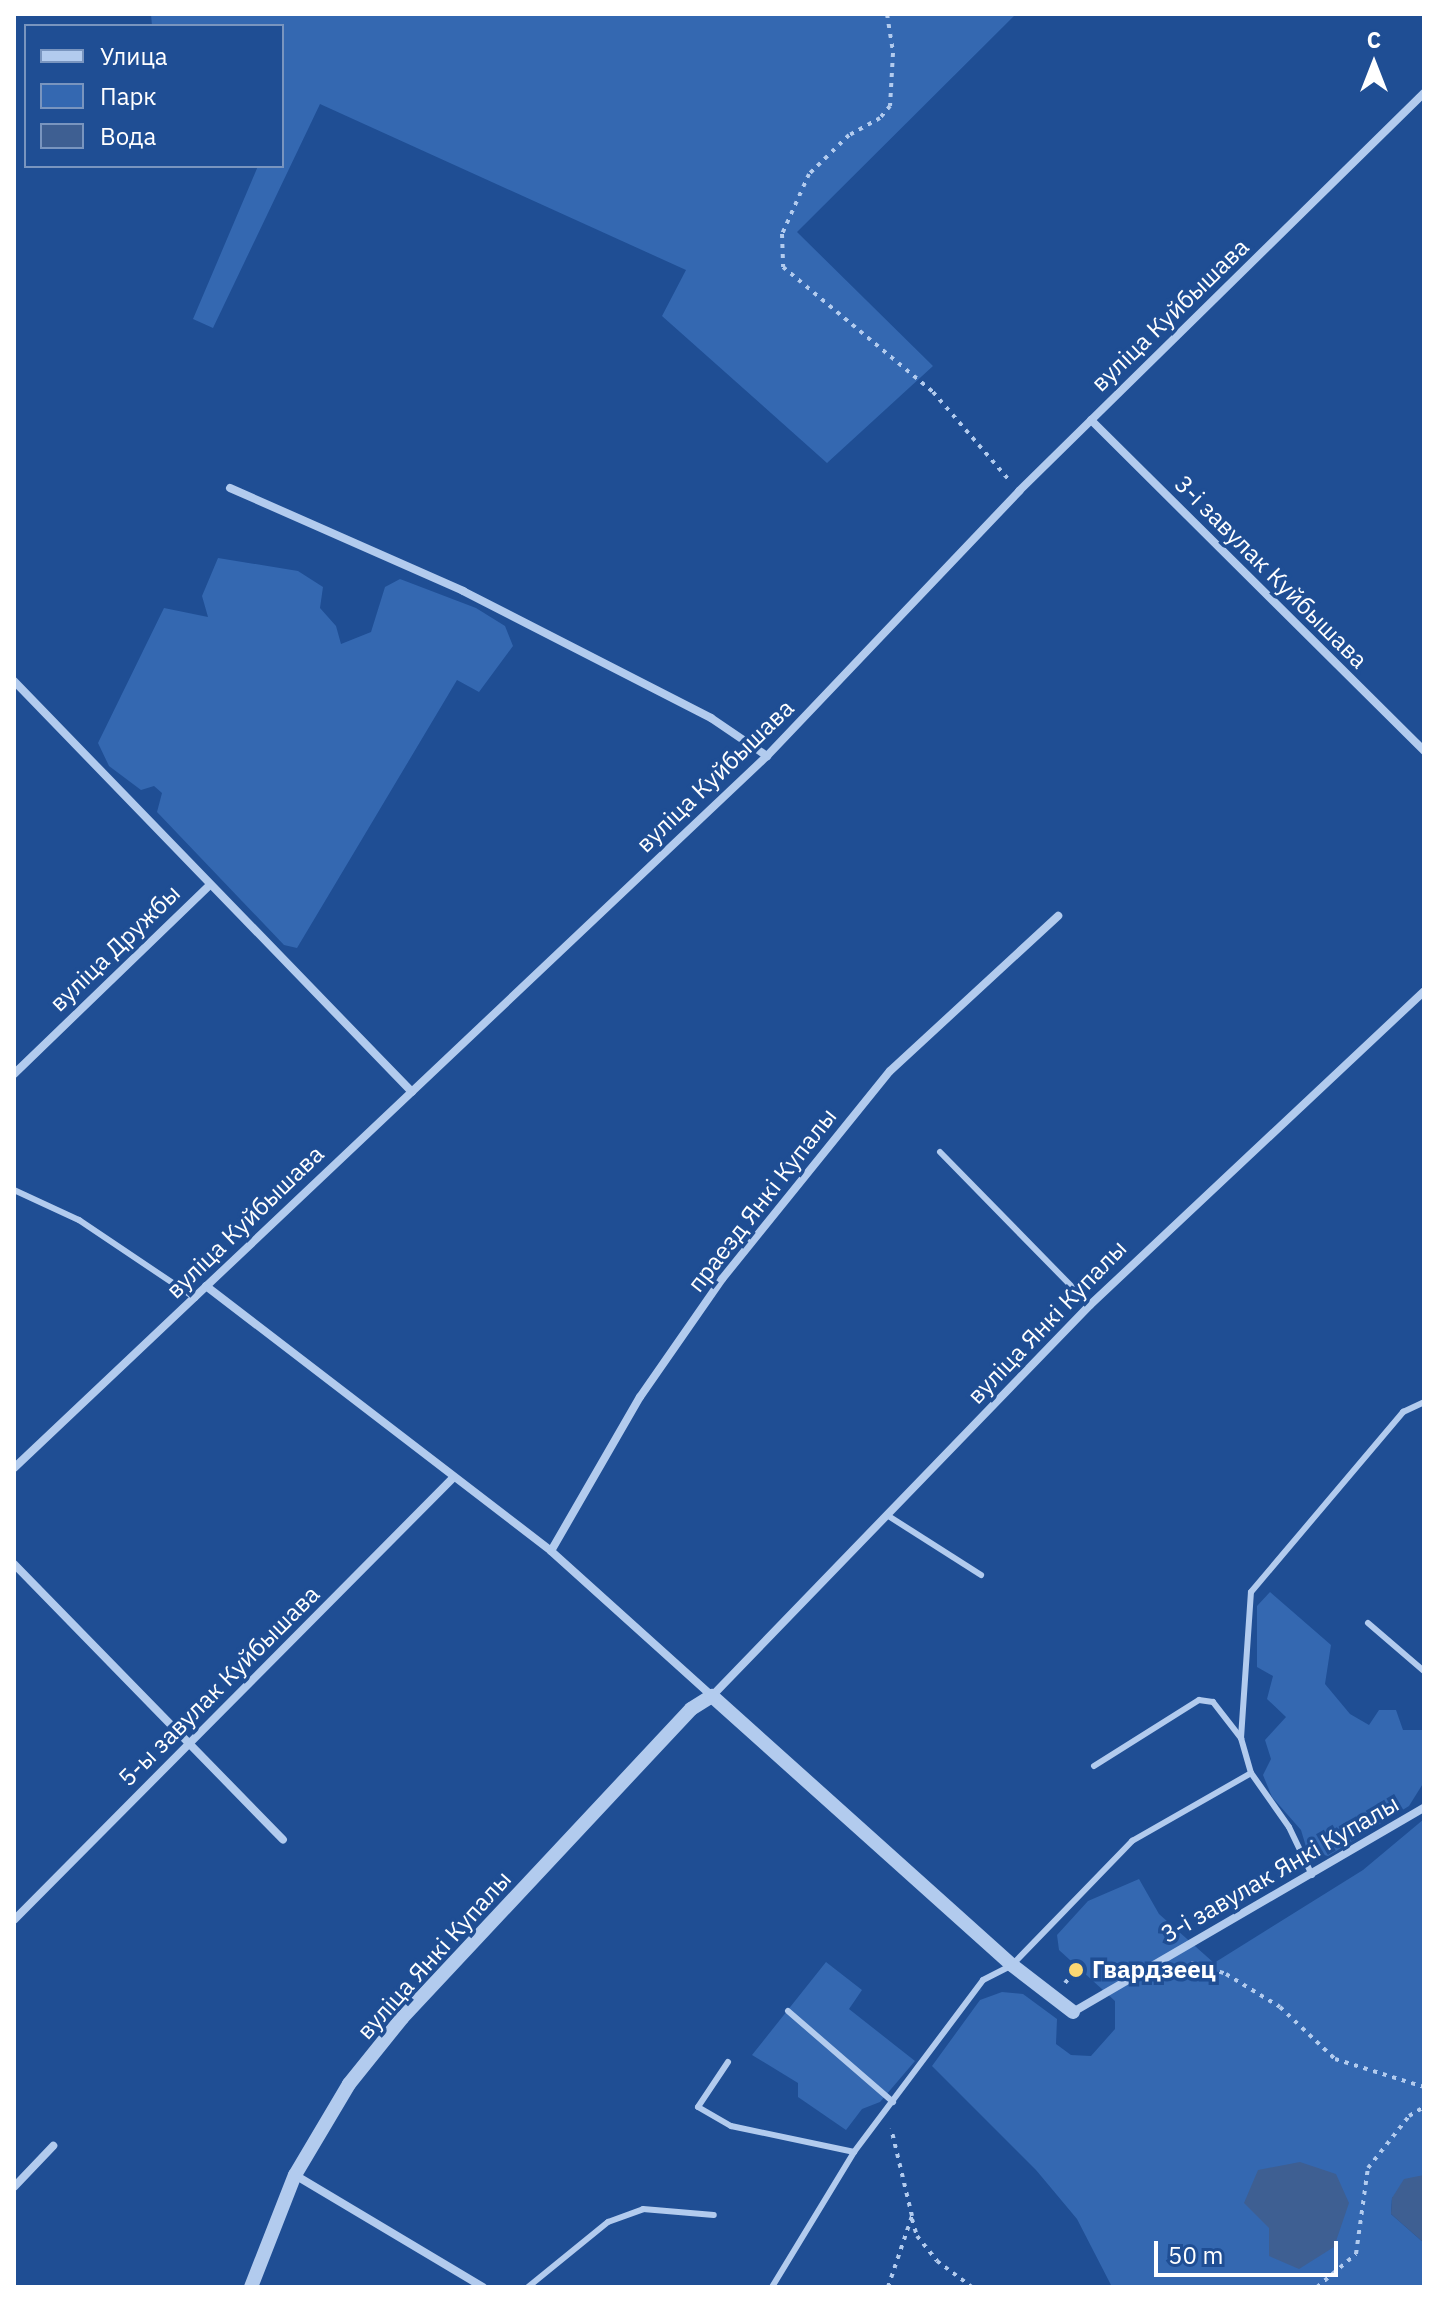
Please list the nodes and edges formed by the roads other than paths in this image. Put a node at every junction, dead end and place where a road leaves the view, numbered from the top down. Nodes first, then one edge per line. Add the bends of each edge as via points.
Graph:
1 (1424, 93) edge
2 (1091, 420) junction
3 (230, 488) dead end
4 (14, 681) edge
5 (1424, 751) edge
6 (767, 756) junction
7 (210, 885) junction
8 (1058, 916) dead end
9 (1424, 991) edge
10 (14, 1074) edge
11 (412, 1092) junction
12 (940, 1152) dead end
13 (14, 1190) edge
14 (206, 1286) junction
15 (195, 1298) junction
16 (1090, 1305) junction
17 (1424, 1402) edge
18 (14, 1468) edge
19 (452, 1479) junction
20 (890, 1517) junction
21 (551, 1551) junction
22 (14, 1564) edge
23 (981, 1575) dead end
24 (1368, 1623) dead end
25 (1424, 1671) edge
26 (712, 1696) junction
27 (1241, 1738) junction
28 (189, 1745) junction
29 (1094, 1766) dead end
30 (1251, 1773) junction
31 (1424, 1808) edge
32 (283, 1840) dead end
33 (1312, 1875) junction
34 (14, 1920) edge
35 (1012, 1965) junction
36 (788, 2011) dead end
37 (1073, 2012) joint
38 (728, 2062) dead end
39 (893, 2102) junction
40 (53, 2146) dead end
41 (854, 2152) junction
42 (295, 2175) junction
43 (14, 2187) edge
44 (714, 2215) dead end
45 (251, 2287) edge
46 (483, 2287) edge
47 (528, 2287) edge
48 (772, 2287) edge

1 - 2 street, вуліца Куйбышава
2 - 5 street, 3-і завулак Куйбышава
2 - 6 street, вуліца Куйбышава
3 - 6 street via 463,591 711,718
4 - 7 street
6 - 11 street, вуліца Куйбышава
7 - 10 street, вуліца Дружбы
7 - 11 street
8 - 21 street, праезд Янкі Купалы via 890,1071 722,1279 640,1397
9 - 16 street, вуліца Янкі Купалы
11 - 14 street, вуліца Куйбышава
12 - 16 lane
13 - 15 lane via 79,1220
14 - 15 street, вуліца Куйбышава
14 - 19 street
15 - 18 street, вуліца Куйбышава
16 - 20 street, вуліца Янкі Купалы
17 - 27 lane via 1403,1412 1251,1592
19 - 21 street
19 - 28 street, 5-ы завулак Куйбышава
20 - 23 lane
20 - 26 street, вуліца Янкі Купалы
21 - 26 street
22 - 28 street
24 - 25 lane
26 - 35 street
26 - 42 street, вуліца Янкі Купалы via 691,1709 402,2018 349,2084
27 - 29 lane via 1213,1702 1199,1700
27 - 30 lane
28 - 32 street
28 - 34 street, 5-ы завулак Куйбышава
30 - 33 lane via 1289,1827
30 - 35 lane via 1132,1841
31 - 33 street, 3-і завулак Янкі Купалы
33 - 37 street, 3-і завулак Янкі Купалы
35 - 37 street
35 - 39 lane via 983,1980
36 - 39 lane
38 - 41 lane via 698,2107 731,2126
39 - 41 lane
40 - 43 street
41 - 48 lane
42 - 45 street, вуліца Янкі Купалы
42 - 46 street
44 - 47 lane via 643,2209 620,2218

